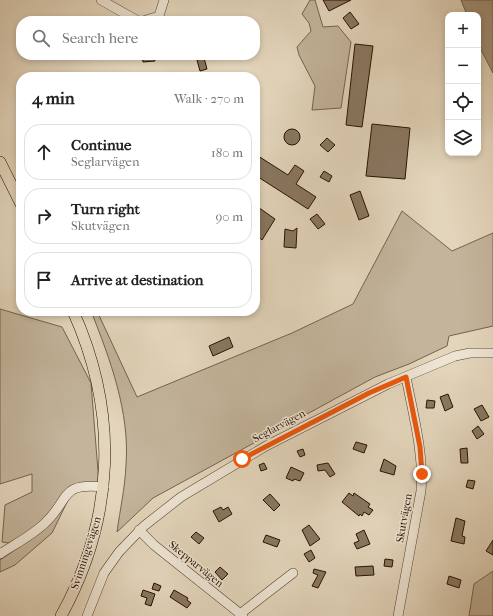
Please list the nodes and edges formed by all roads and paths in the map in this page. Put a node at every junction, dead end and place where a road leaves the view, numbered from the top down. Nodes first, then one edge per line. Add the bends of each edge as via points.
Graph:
1 (101, 0) edge
2 (164, 0) edge
3 (129, 16) edge
4 (159, 16) edge
5 (0, 162) edge
6 (16, 194) edge
7 (75, 316) edge
8 (493, 353) edge
9 (406, 377) junction
10 (104, 487) junction
11 (139, 530) junction
12 (0, 554) edge
13 (293, 573) dead end
14 (241, 615) edge
15 (61, 616) edge
16 (87, 616) edge
17 (398, 616) edge

1 - 3 street
2 - 4 street
5 - 6 main road
7 - 10 main road, Svinningevägen via 86,340 101,402 105,446
8 - 9 street, Seglarvägen via 455,356
9 - 11 street, Seglarvägen via 369,393 242,459 181,497
9 - 17 street, Skutvägen via 420,447 422,474
10 - 12 street via 76,487 67,494 45,524
10 - 15 main road, Svinningevägen via 100,512 87,557
11 - 14 street, Skepparvägen
11 - 16 street, Seglarvägen via 118,552 104,573
13 - 14 street, Skepparvägen

